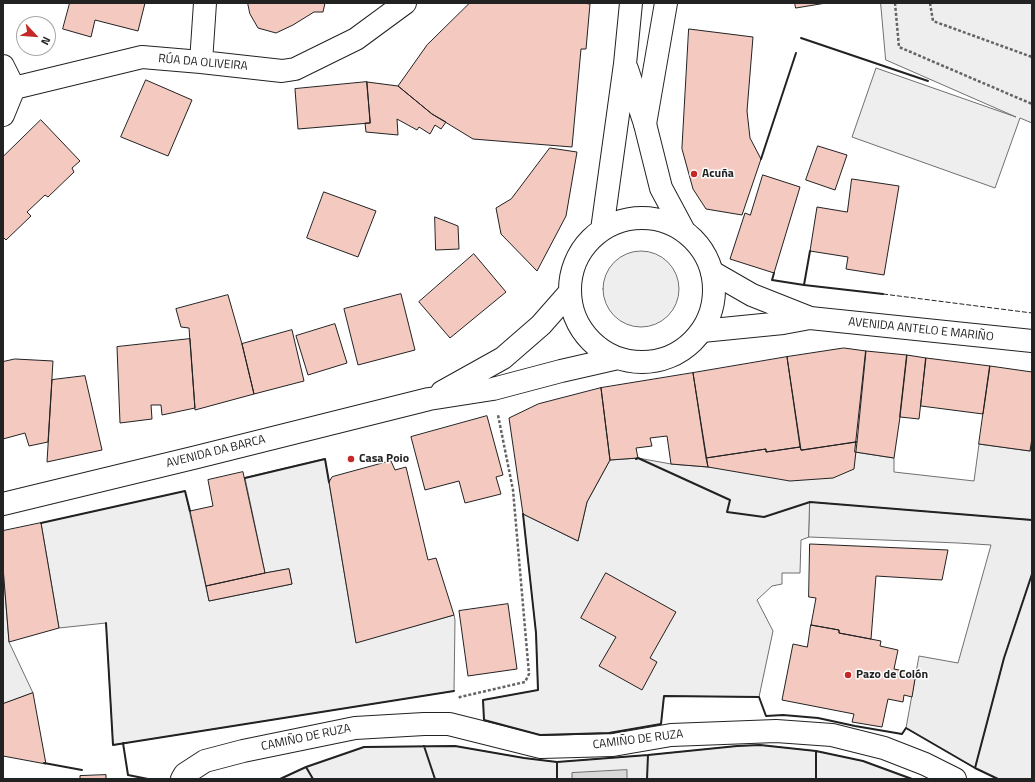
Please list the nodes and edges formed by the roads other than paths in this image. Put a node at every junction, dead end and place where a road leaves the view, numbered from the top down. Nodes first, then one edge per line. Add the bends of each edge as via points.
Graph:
1 (205, 3) edge
2 (405, 3) edge
3 (631, 3) edge
4 (666, 3) edge
5 (201, 62) junction
6 (625, 64) junction
7 (3, 66) edge
8 (14, 88) junction
9 (3, 115) edge
10 (645, 124) junction
11 (602, 230) junction
12 (684, 231) junction
13 (712, 272) junction
14 (570, 292) junction
15 (810, 318) junction
16 (702, 331) junction
17 (1032, 342) edge
18 (618, 358) junction
19 (429, 399) junction
20 (3, 504) edge
21 (182, 779) edge
22 (955, 779) edge

1 - 5 street
2 - 5 street, RÚA DA OLIVEIRA via 356,39 295,69 282,71
3 - 6 street
4 - 10 street
5 - 8 street, RÚA DA OLIVEIRA via 142,57
6 - 10 street
6 - 11 street
7 - 8 street
8 - 9 street
10 - 12 street via 661,188
11 - 12 street via 618,222 646,218 669,223
11 - 14 street via 578,257 572,274
12 - 13 street via 706,256
13 - 15 street, AVENIDA ANTELO E MARIÑO via 752,295
13 - 16 street via 713,302
14 - 18 street via 579,325 589,339 603,351
14 - 19 street via 541,325 502,358
15 - 16 street, AVENIDA ANTELO E MARIÑO
15 - 17 street, AVENIDA ANTELO E MARIÑO
16 - 18 street via 689,345 673,355 655,361 637,362
18 - 19 street via 493,389
19 - 20 street, AVENIDA DA BARCA
21 - 22 street, CAMIÑO DE RUZA via 185,774 205,761 243,751 355,728 424,724 449,724 541,747 613,745 671,735 776,731 832,736 884,748

